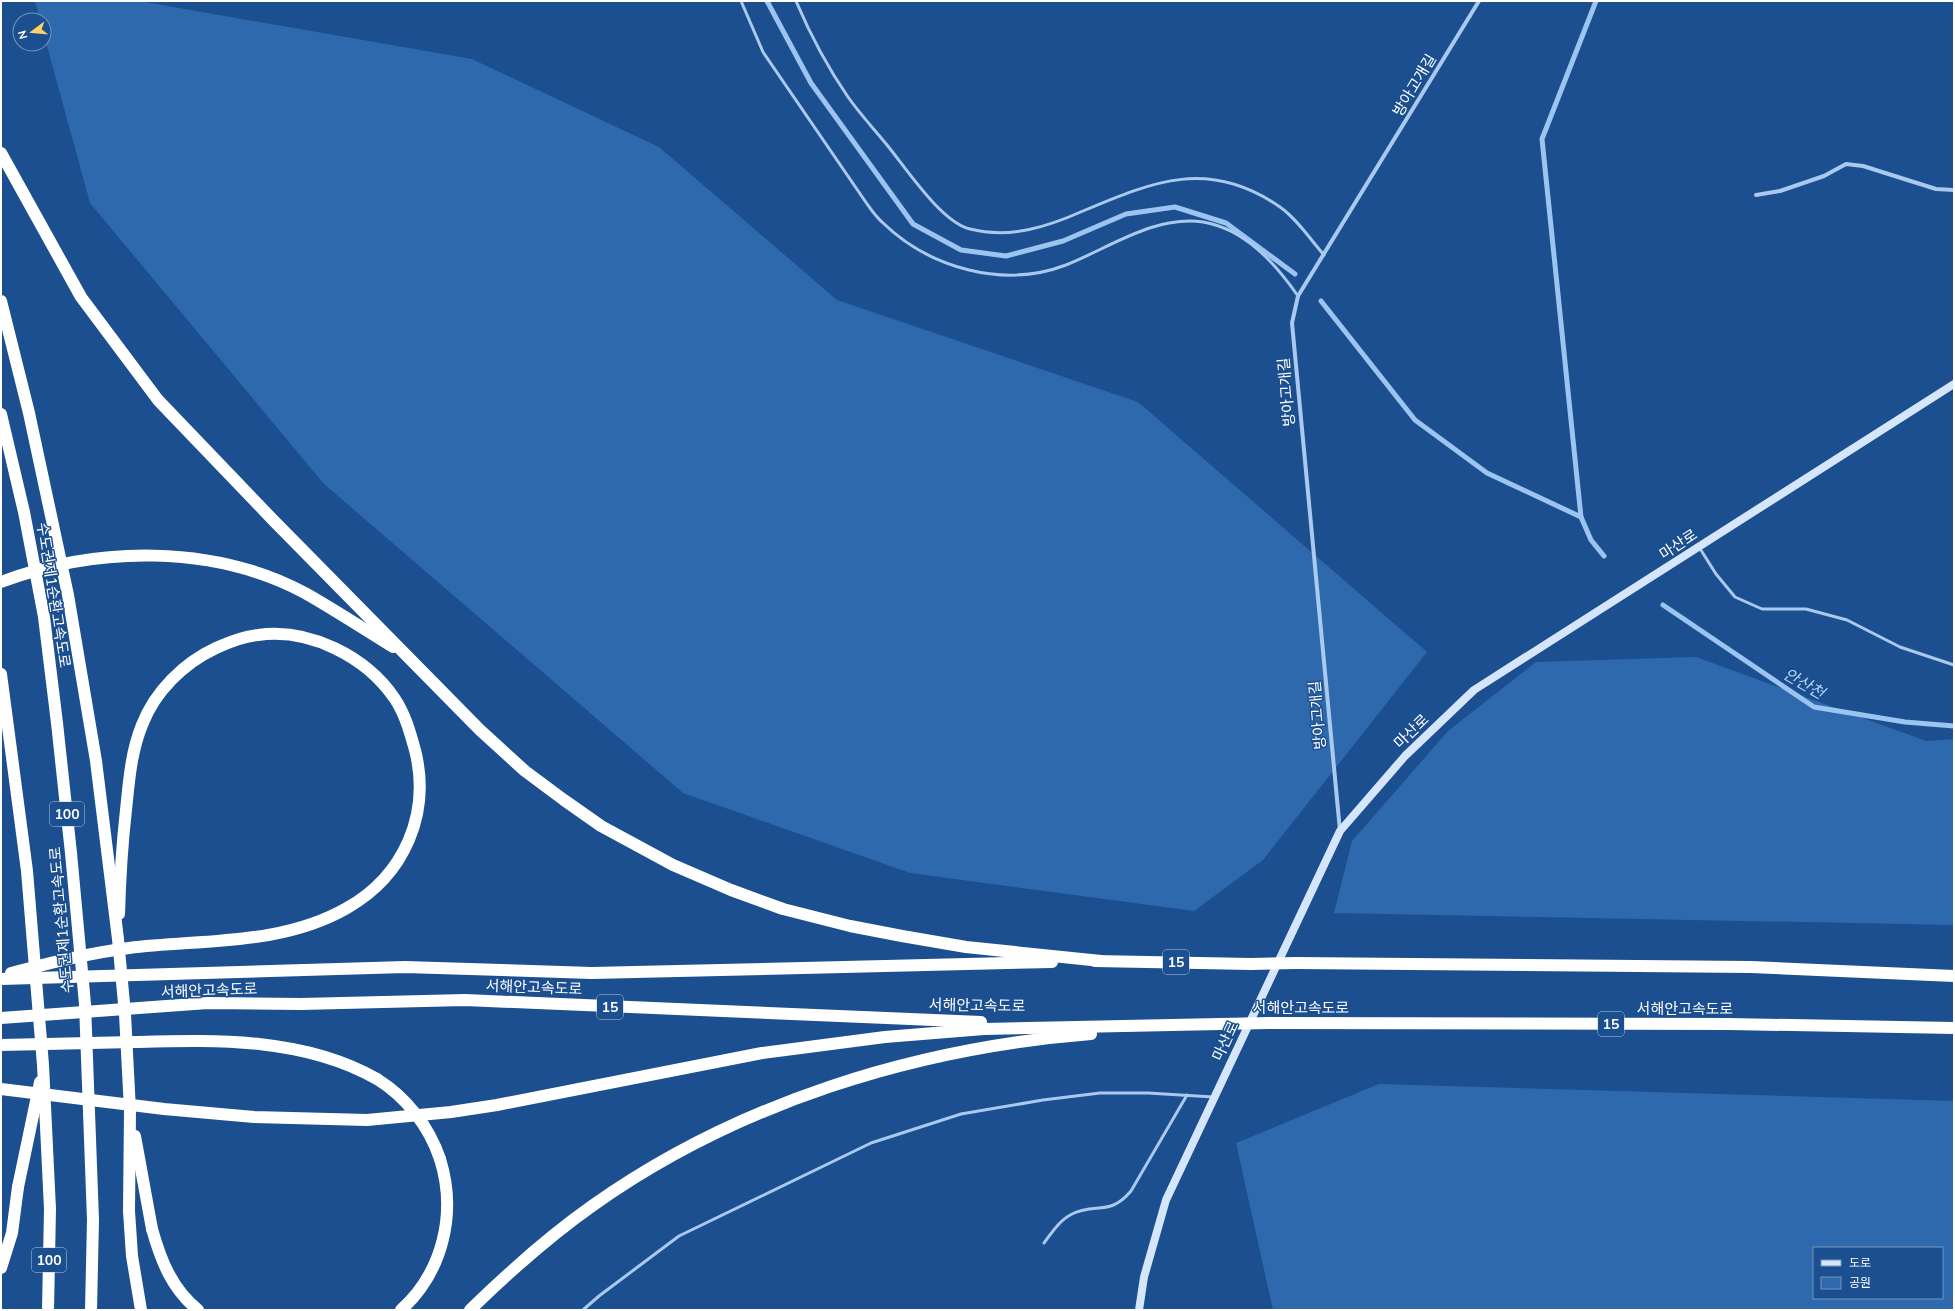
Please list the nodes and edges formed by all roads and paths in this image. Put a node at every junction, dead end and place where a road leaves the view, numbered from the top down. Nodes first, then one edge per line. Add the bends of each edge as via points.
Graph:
1 (741, 1) edge
2 (796, 1) edge
3 (1479, 1) edge
4 (1, 154) edge
5 (1954, 190) edge
6 (1756, 195) dead end
7 (1324, 255) junction
8 (1298, 296) junction
9 (1, 301) edge
10 (1954, 384) edge
11 (1, 414) edge
12 (1699, 547) junction
13 (1, 582) edge
14 (410, 657) junction
15 (1954, 665) edge
16 (1, 674) edge
17 (1340, 831) junction
18 (118, 939) junction
19 (1101, 961) junction
20 (1954, 976) edge
21 (1, 977) edge
22 (1, 1018) edge
23 (1220, 1024) junction
24 (1954, 1028) edge
25 (1, 1045) edge
26 (43, 1065) junction
27 (1, 1089) edge
28 (1187, 1095) junction
29 (1215, 1097) junction
30 (130, 1110) junction
31 (1044, 1243) dead end
32 (1, 1268) edge
33 (48, 1310) edge
34 (92, 1310) edge
35 (141, 1310) edge
36 (198, 1310) edge
37 (401, 1310) edge
38 (470, 1310) edge
39 (583, 1310) edge
40 (1139, 1310) edge

1 - 8 lane via 763,52 865,201 899,238 930,256 982,274 1034,274 1066,265 1159,225 1202,222 1222,227 1255,248 1271,261
2 - 7 lane via 806,25 848,97 935,205 968,229 991,233 1032,229 1058,222 1144,186 1182,179 1206,178 1230,182 1251,190 1281,208
3 - 7 street, 방아고개길
4 - 14 highway via 81,297 158,400
5 - 6 street via 1936,189 1863,166 1846,164 1824,176 1780,191
7 - 8 street, 방아고개길
8 - 17 street, 방아고개길 via 1292,323
9 - 18 highway, bridge via 29,413 68,595 96,761
10 - 12 street, 마산로
11 - 34 highway, 수도권제1순환고속도로 / 100, bridge via 24,512 44,617 71,853 85,1004 93,1220
12 - 15 lane via 1735,597 1762,610 1806,610 1847,620 1900,647
12 - 17 street, 마산로 via 1474,690 1405,756
13 - 14 highway via 57,565 90,560 144,556 197,559 256,574 304,593
14 - 19 highway via 480,730 525,771 601,826 673,865 783,909 850,926 966,947
16 - 26 highway, 수도권제1순환고속도로 / 100, bridge via 27,871
17 - 29 street, 마산로
18 - 21 highway, bridge via 122,842 130,770 148,712 179,672 208,652 240,639 268,634 299,636 330,646 375,676 395,700 409,729 417,759 420,794 418,812 408,844 386,877 361,899 310,925 285,932 102,952
18 - 30 highway, bridge
19 - 20 highway, 서해안고속도로 / 15, bridge via 1752,967
19 - 21 highway, 서해안고속도로 / 15 via 592,973 398,967
22 - 23 highway, 서해안고속도로 / 15 via 208,1003 301,1004 465,1000 955,1022
23 - 24 highway, 서해안고속도로 / 15, bridge via 1730,1024
23 - 27 highway via 984,1029 892,1036 762,1053 497,1105 367,1120 254,1117
23 - 38 highway via 1081,1035 965,1050 819,1091 743,1121 665,1160 592,1207 517,1266
25 - 37 highway, bridge via 177,1041 259,1043 314,1053 359,1069 377,1079 399,1096 420,1118 428,1131 440,1159 447,1197 446,1224 434,1265 427,1280
26 - 32 highway, bridge via 18,1187 12,1233
26 - 33 highway, 수도권제1순환고속도로 / 100, bridge via 50,1209
28 - 29 lane
28 - 31 lane via 1124,1200 1105,1208 1072,1214 1057,1225
28 - 39 lane via 1100,1093 1043,1100 961,1114 871,1143 679,1236
29 - 40 street, 마산로 via 1166,1200 1144,1277
30 - 35 highway, bridge via 129,1210 132,1256
30 - 36 highway, bridge via 152,1229 161,1257 171,1279

